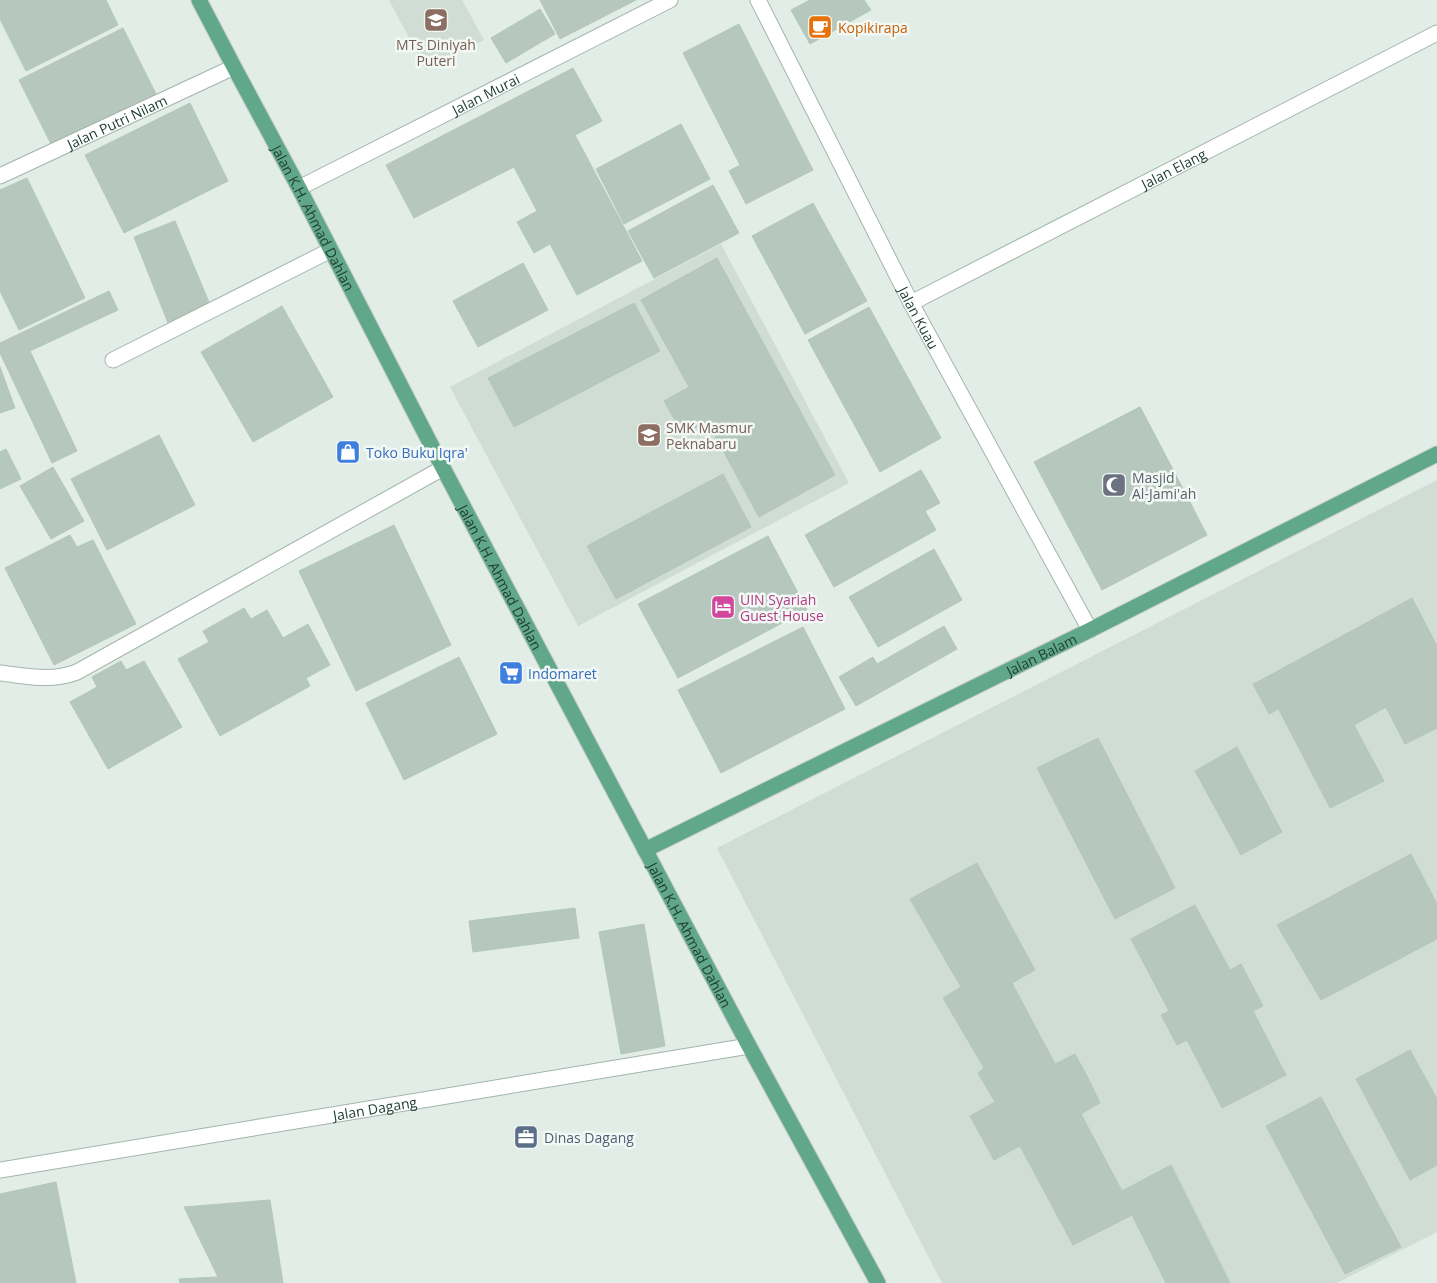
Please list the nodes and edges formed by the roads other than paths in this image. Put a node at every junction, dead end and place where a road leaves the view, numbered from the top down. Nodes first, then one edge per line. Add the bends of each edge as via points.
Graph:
1 (200, 0) edge
2 (670, 0) edge
3 (758, 0) edge
4 (1437, 33) edge
5 (234, 67) junction
6 (0, 176) edge
7 (299, 188) junction
8 (331, 250) junction
9 (911, 303) junction
10 (113, 360) dead end
11 (1437, 454) edge
12 (443, 468) junction
13 (1090, 630) junction
14 (0, 673) edge
15 (645, 850) junction
16 (749, 1046) junction
17 (0, 1169) edge
18 (878, 1283) edge

1 - 5 main road, Jalan K.H. Ahmad Dahlan
2 - 7 street, Jalan Murai
3 - 9 street, Jalan Kuau
4 - 9 street, Jalan Elang
5 - 6 street, Jalan Putri Nilam
5 - 7 main road, Jalan K.H. Ahmad Dahlan
7 - 8 main road, Jalan K.H. Ahmad Dahlan
8 - 10 street
8 - 12 main road, Jalan K.H. Ahmad Dahlan
9 - 13 street, Jalan Kuau
11 - 13 main road, Jalan Balam
12 - 14 street via 77,672 48,678
12 - 15 main road, Jalan K.H. Ahmad Dahlan
13 - 15 main road, Jalan Balam
15 - 16 main road, Jalan K.H. Ahmad Dahlan
16 - 17 street, Jalan Dagang
16 - 18 main road, Jalan K.H. Ahmad Dahlan

